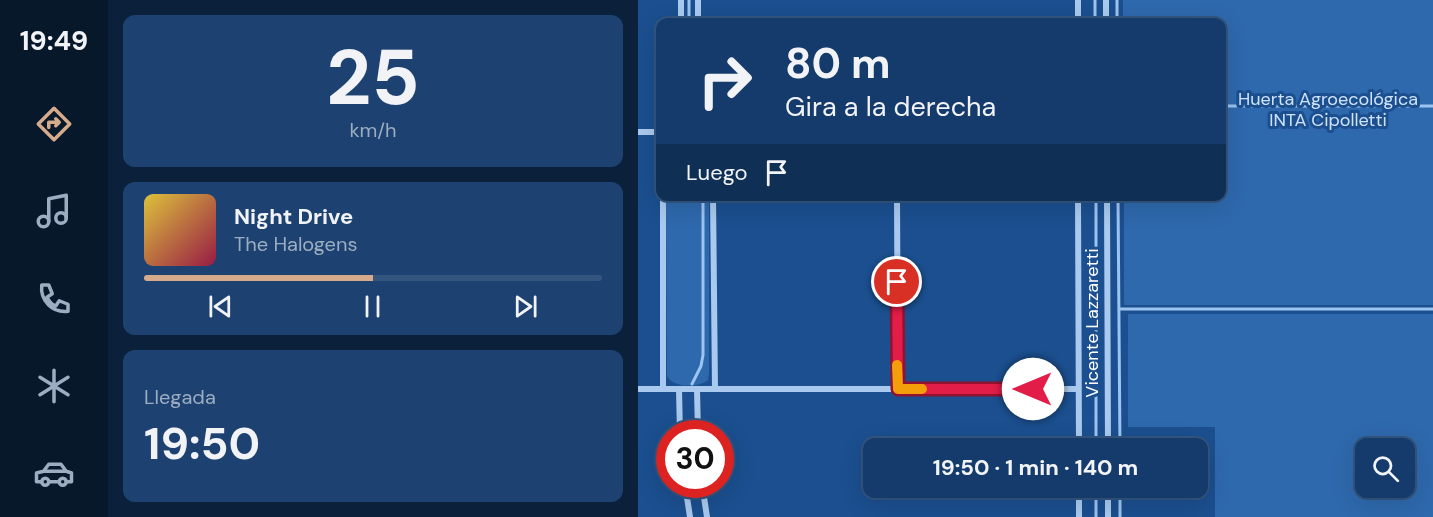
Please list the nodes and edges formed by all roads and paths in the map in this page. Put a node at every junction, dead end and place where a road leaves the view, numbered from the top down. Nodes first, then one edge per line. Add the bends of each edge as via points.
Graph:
1 (681, 0) edge
2 (698, 0) edge
3 (1078, 0) edge
4 (1106, 0) edge
5 (681, 18) edge
6 (698, 18) edge
7 (1078, 18) edge
8 (1106, 18) edge
9 (638, 132) edge
10 (656, 132) edge
11 (663, 201) edge
12 (713, 201) edge
13 (897, 201) edge
14 (1078, 201) edge
15 (1107, 201) edge
16 (638, 389) edge
17 (663, 389) junction
18 (679, 389) junction
19 (697, 389) junction
20 (715, 389) junction
21 (898, 389) junction
22 (1078, 389) junction
23 (680, 420) edge
24 (698, 420) edge
25 (1079, 438) edge
26 (1108, 438) edge
27 (687, 498) edge
28 (704, 498) edge
29 (1079, 498) edge
30 (1108, 498) edge
31 (690, 517) edge
32 (707, 517) edge
33 (1079, 517) edge
34 (1108, 517) edge

1 - 5 street
2 - 6 street
3 - 7 street
4 - 8 street
9 - 10 street
11 - 17 street
12 - 20 street
13 - 21 street
14 - 22 street
15 - 26 street, Vicente Lazzaretti
16 - 17 street
17 - 18 street
18 - 19 street
18 - 23 street
19 - 20 street
19 - 24 street
20 - 21 street
21 - 22 street
22 - 25 street
27 - 31 street
28 - 32 street
29 - 33 street
30 - 34 street

